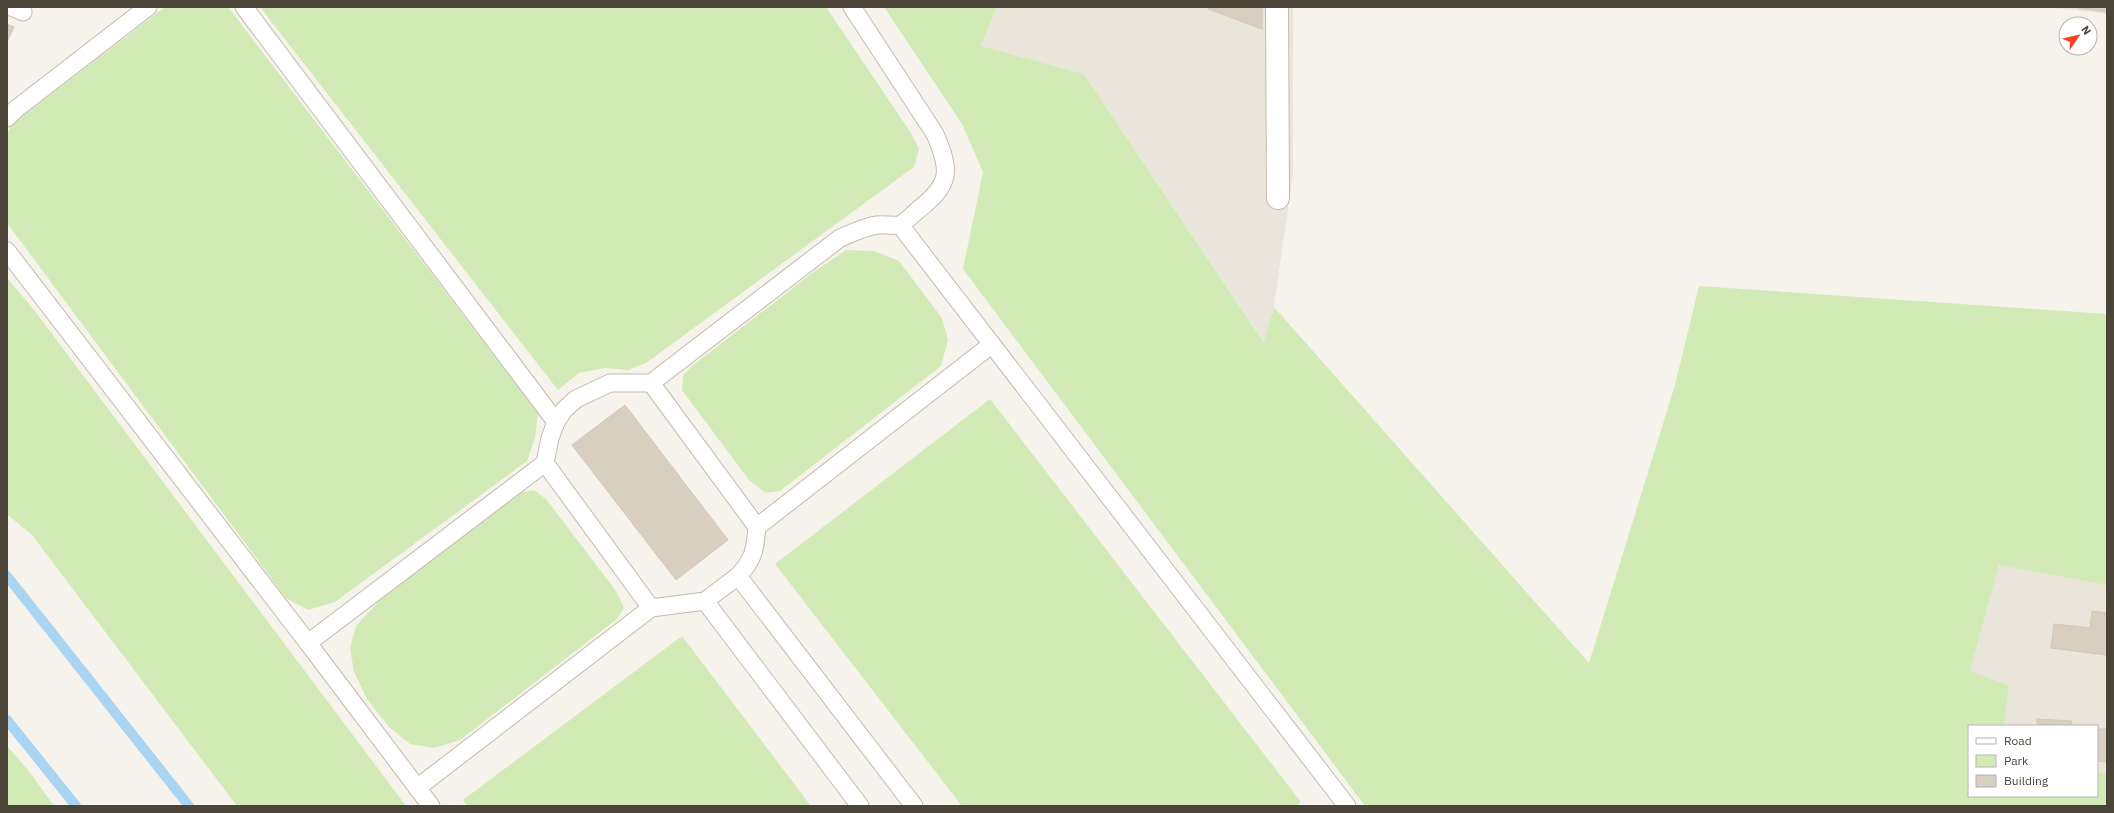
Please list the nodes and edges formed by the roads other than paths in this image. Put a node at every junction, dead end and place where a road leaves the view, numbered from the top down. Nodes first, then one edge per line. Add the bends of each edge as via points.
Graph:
1 (148, 7) edge
2 (244, 7) edge
3 (852, 7) edge
4 (1276, 7) edge
5 (7, 118) edge
6 (1278, 198) dead end
7 (900, 225) junction
8 (7, 252) edge
9 (991, 345) junction
10 (651, 383) junction
11 (556, 422) junction
12 (545, 463) junction
13 (757, 527) junction
14 (738, 576) junction
15 (705, 601) junction
16 (651, 608) junction
17 (308, 643) junction
18 (417, 788) junction
19 (431, 806) edge
20 (860, 806) edge
21 (914, 806) edge
22 (1347, 806) edge

1 - 5 lane
2 - 11 lane
3 - 7 lane via 922,112 943,152 946,169 944,184 936,196
4 - 6 street
7 - 9 lane
7 - 10 lane via 878,225 840,238
8 - 17 lane
9 - 13 lane
9 - 22 lane
10 - 11 lane via 610,383 576,399
10 - 13 lane
11 - 12 lane
12 - 16 lane
12 - 17 lane
13 - 14 lane via 754,552 748,565
14 - 15 lane
14 - 21 lane
15 - 16 lane
15 - 20 lane
16 - 18 lane
17 - 18 lane
18 - 19 lane

